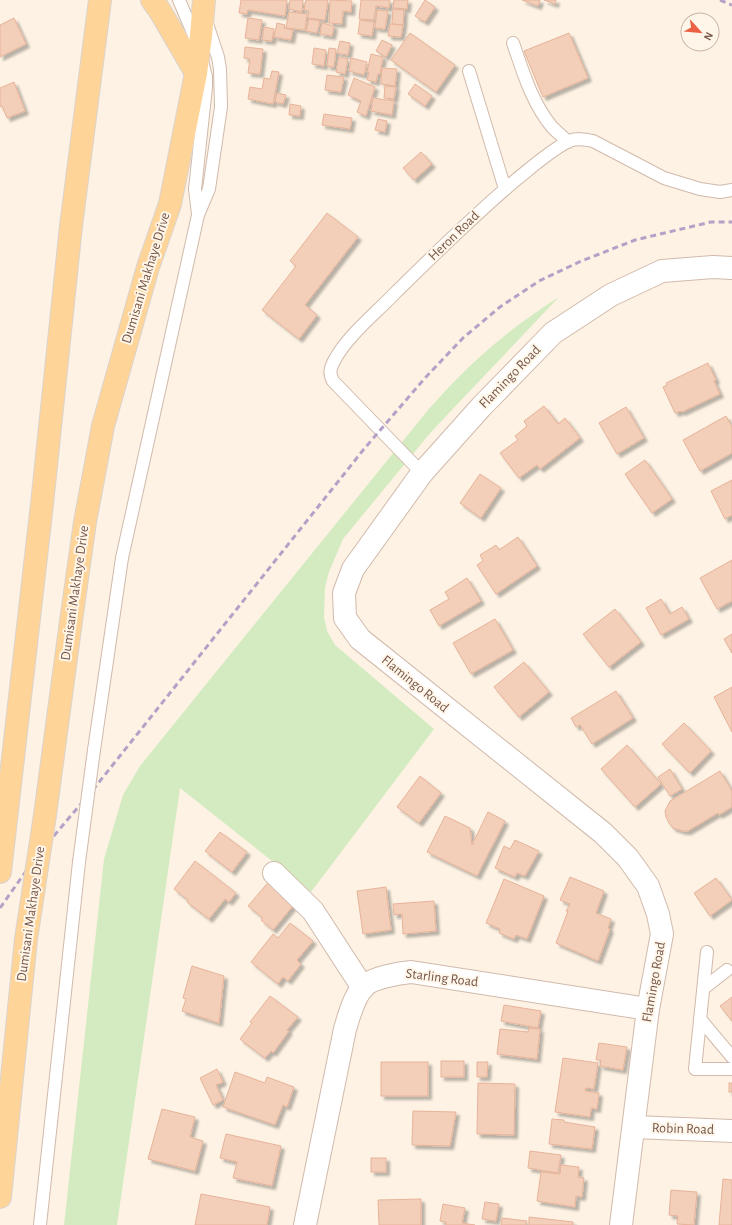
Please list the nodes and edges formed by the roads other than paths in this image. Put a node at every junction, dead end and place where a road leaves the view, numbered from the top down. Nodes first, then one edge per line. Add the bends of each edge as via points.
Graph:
1 (100, 0) edge
2 (152, 0) edge
3 (179, 0) edge
4 (202, 4) edge
5 (512, 43) dead end
6 (199, 51) junction
7 (469, 71) dead end
8 (196, 73) junction
9 (568, 142) junction
10 (505, 189) junction
11 (732, 190) edge
12 (198, 215) junction
13 (732, 268) edge
14 (422, 473) junction
15 (0, 872) edge
16 (274, 874) dead end
17 (707, 952) dead end
18 (726, 970) dead end
19 (363, 988) junction
20 (704, 988) junction
21 (648, 1009) junction
22 (700, 1019) junction
23 (732, 1057) edge
24 (732, 1069) edge
25 (634, 1127) junction
26 (732, 1131) edge
27 (0, 1197) edge
28 (40, 1225) edge
29 (305, 1225) edge
30 (621, 1225) edge

1 - 15 main road via 71,226
2 - 8 main road
3 - 6 lane
4 - 6 main road, Dumisani Makhaye Drive
4 - 12 lane via 218,57 221,107 209,189
5 - 9 lane via 540,110 552,127
6 - 8 main road, Dumisani Makhaye Drive
6 - 12 lane via 206,87 195,189
7 - 10 lane
8 - 27 main road, Dumisani Makhaye Drive, bridge via 170,204 148,267 103,426 86,522 26,939
9 - 10 lane, Heron Road via 539,161
9 - 11 lane, Heron Road via 583,138 664,178 700,189 720,192
10 - 14 lane, Heron Road via 441,248 348,341 331,368 333,381
12 - 28 lane, bridge via 122,558 79,862
13 - 14 street, Flamingo Road via 662,271 611,295 553,333 481,407
14 - 21 street, Flamingo Road via 353,569 344,593 345,618 360,639 603,833 628,858 648,886 662,934
16 - 19 street via 313,910
17 - 20 lane
18 - 20 lane
19 - 21 street, Starling Road via 390,975 411,972
19 - 29 street via 353,1004 345,1029
20 - 22 lane
21 - 25 street, Flamingo Road
22 - 23 lane
22 - 24 lane via 695,1069
25 - 26 street, Robin Road
25 - 30 street, Flamingo Road

